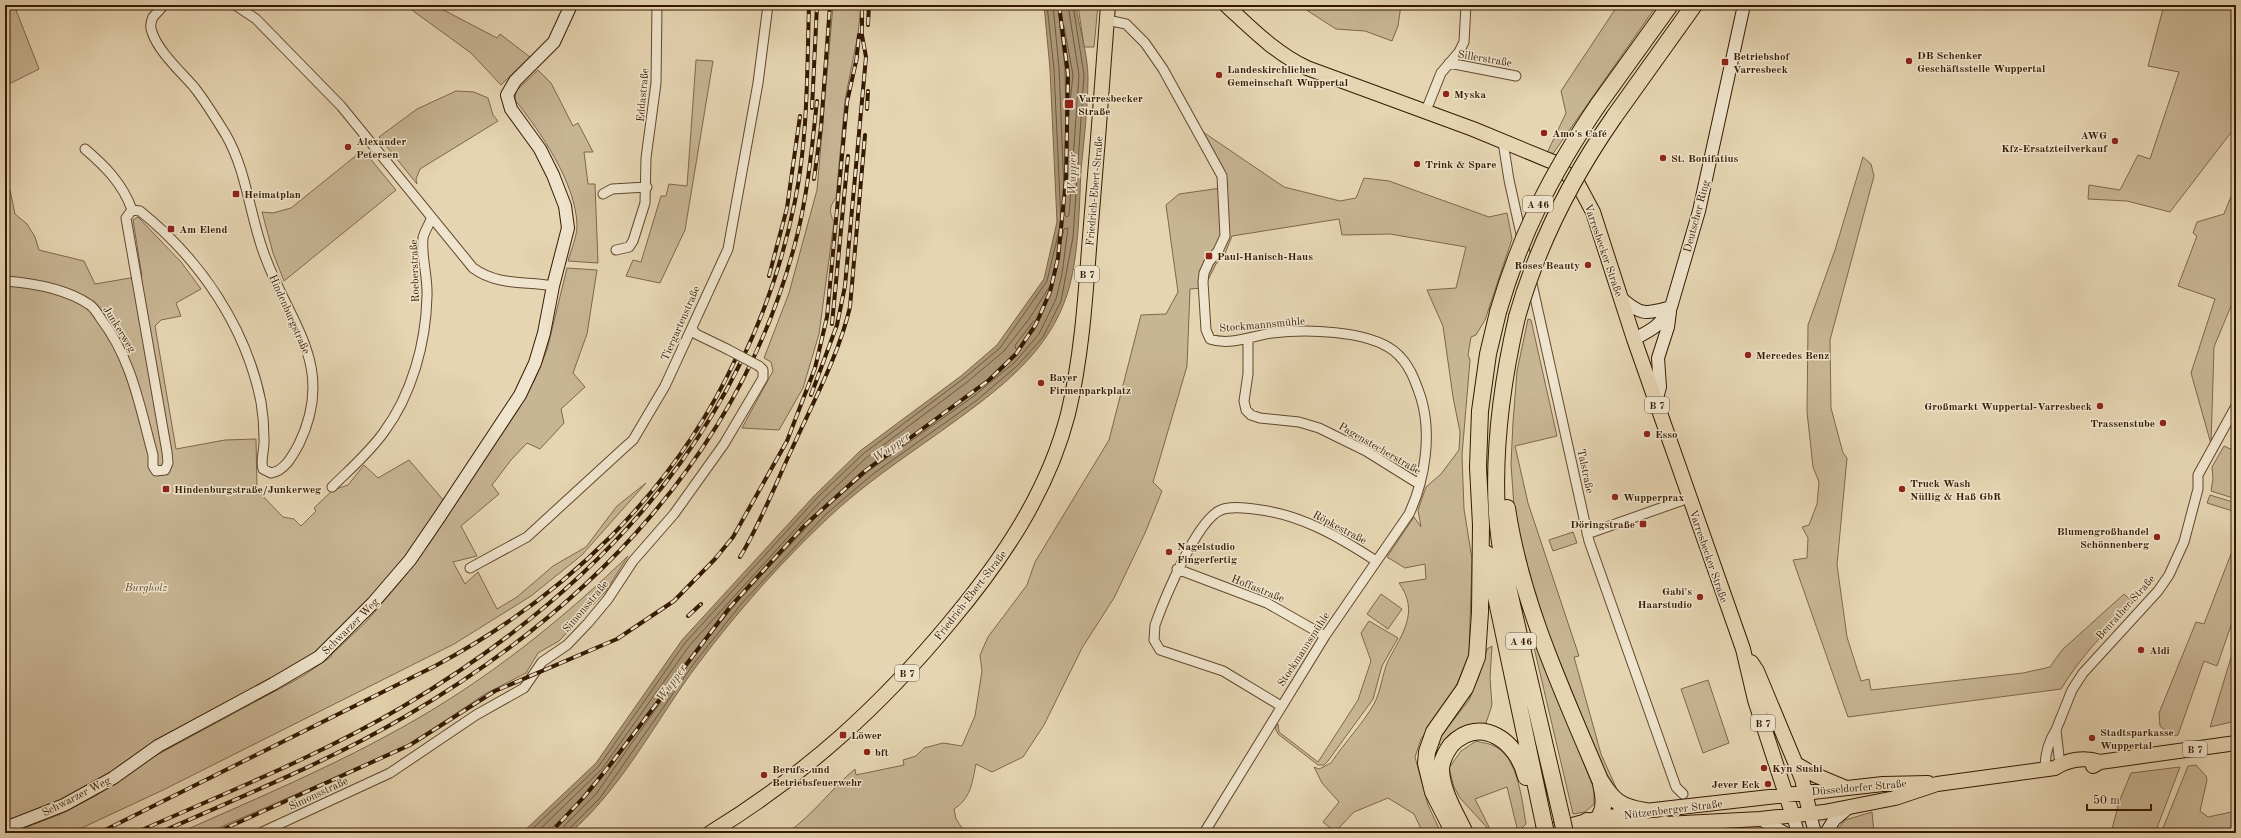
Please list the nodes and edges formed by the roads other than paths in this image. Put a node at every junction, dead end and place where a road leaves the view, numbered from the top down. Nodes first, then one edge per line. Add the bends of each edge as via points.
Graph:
1 (164, 5) edge
2 (235, 5) edge
3 (571, 5) edge
4 (657, 5) edge
5 (768, 5) edge
6 (1108, 5) edge
7 (1226, 5) edge
8 (1466, 5) edge
9 (1670, 5) edge
10 (1694, 5) edge
11 (1744, 5) edge
12 (1107, 20) junction
13 (1449, 63) junction
14 (1516, 76) dead end
15 (1426, 113) junction
16 (1503, 142) junction
17 (84, 149) dead end
18 (647, 187) junction
19 (603, 194) dead end
20 (132, 210) junction
21 (431, 219) junction
22 (616, 250) dead end
23 (5, 281) edge
24 (553, 286) junction
25 (1621, 298) junction
26 (1671, 306) junction
27 (692, 329) junction
28 (1248, 338) junction
29 (1634, 339) junction
30 (1503, 383) junction
31 (1656, 402) junction
32 (2236, 406) edge
33 (1419, 484) junction
34 (332, 488) dead end
35 (1689, 498) junction
36 (1481, 525) junction
37 (1587, 534) junction
38 (1376, 561) junction
39 (470, 568) dead end
40 (1177, 570) junction
41 (1325, 636) junction
42 (1743, 649) junction
43 (1281, 706) junction
44 (2056, 730) junction
45 (2236, 743) edge
46 (1796, 764) junction
47 (2053, 767) junction
48 (1600, 780) junction
49 (1937, 784) junction
50 (1846, 788) junction
51 (1805, 793) junction
52 (1683, 794) dead end
53 (1788, 794) junction
54 (1847, 809) junction
55 (1645, 811) junction
56 (1810, 814) junction
57 (1793, 816) junction
58 (1760, 819) junction
59 (1666, 824) junction
60 (1564, 826) edge
61 (1595, 827) edge
62 (5, 828) edge
63 (1541, 830) edge
64 (1457, 831) edge
65 (260, 833) edge
66 (710, 833) edge
67 (1204, 833) edge
68 (1472, 833) edge
69 (1646, 833) edge
70 (1784, 833) edge
71 (1798, 833) edge
72 (1815, 833) edge
73 (1826, 833) edge

1 - 20 street, Hindenburgstraße via 152,17 152,32 208,106 227,137 243,176 262,248 311,361 314,386 310,415 298,446 287,463 278,471 268,472 262,466 264,429 257,384 242,341 227,311 191,261 145,215 138,210
2 - 21 street via 256,19 341,106
3 - 24 street via 554,42 515,81 508,91 507,98 511,109 546,160 565,206 568,228
4 - 18 street, Eddastraße via 656,83 646,158
5 - 27 street, Tiergartenstraße via 758,83 728,249
6 - 12 main road, Friedrich-Ebert-Straße / B 7
7 - 15 main road, Varresbecker Straße / B 7 via 1292,61
8 - 13 street, Sillerstraße via 1464,42
9 - 36 highway, A 46, bridge via 1598,105 1562,161 1534,211 1509,273 1488,354 1480,411 1478,467
10 - 30 highway, A 46, bridge via 1614,117 1578,172 1551,221 1517,316
11 - 26 street, Deutscher Ring via 1699,211
12 - 28 street, Stockmannsmühle via 1126,24 1145,43 1163,69 1222,176 1225,236 1204,273 1206,330 1210,339 1218,342
12 - 66 main road, Friedrich-Ebert-Straße / B 7 via 1081,344 1067,416 1051,464 1036,496 983,582 934,642 882,699 793,778
13 - 14 street, Sillerstraße
13 - 15 street, Sillerstraße via 1441,73
15 - 16 main road, Varresbecker Straße / B 7
16 - 25 main road, Varresbecker Straße / B 7 via 1553,162 1578,184 1593,212
16 - 37 street, Talstraße via 1509,180
17 - 20 street via 113,175
18 - 19 street via 612,189
18 - 22 street, Eddastraße via 633,241 629,246
20 - 23 street, Junkerweg via 126,218 168,459 167,469 160,472 153,466 129,367 118,343 92,306 55,290
21 - 24 street via 464,259 488,278 500,282
21 - 34 street, Roeberstraße via 423,238 427,274 426,316 413,375 384,431
24 - 62 street, Schwarzer Weg via 535,364 520,395 410,560 352,626 306,666 158,746 113,778 78,797
25 - 26 street via 1641,313 1651,313
25 - 29 main road, Varresbecker Straße / B 7
26 - 29 street, Deutscher Ring via 1663,321 1650,332
26 - 31 street via 1668,327 1658,358 1660,386
27 - 39 street, Tiergartenstraße via 665,386 633,440 527,537
27 - 65 street, Simonsstraße, bridge via 696,334 759,366 763,378 724,444 687,497 633,561 608,599 588,623 567,644 542,662 524,688 476,715 390,773
28 - 33 street, Pagenstecherstraße via 1248,374 1244,401 1246,410 1251,415 1299,422 1319,428 1366,451
28 - 33 street, Stockmannsmühle via 1274,333 1328,333 1378,341 1394,351 1412,374 1426,421 1426,441
29 - 31 main road, Varresbecker Straße / B 7
30 - 48 highway via 1504,484 1512,544 1537,625
30 - 60 highway, A 46 via 1496,446 1500,544
31 - 35 main road, Varresbecker Straße / B 7
32 - 44 street, Benrather Straße via 2198,476 2198,489 2184,542 2169,575 2158,591 2083,673 2072,690
33 - 38 street, Stockmannsmühle via 1409,514
35 - 37 street
35 - 42 main road, Varresbecker Straße / B 7
36 - 63 highway, A 46
36 - 64 highway via 1477,657 1465,688 1434,732 1426,763 1437,802
37 - 52 street, Talstraße via 1676,787
38 - 40 street, Röpkestraße via 1330,532 1287,516 1241,507 1220,510 1204,528
38 - 41 street, Stockmannsmühle
40 - 41 street, Hoffastraße via 1267,602
40 - 43 street via 1155,625 1153,633 1156,646 1167,653 1223,671
41 - 43 street, Stockmannsmühle
42 - 46 main road, Varresbecker Straße / B 7 via 1757,671
42 - 53 main road, Varresbecker Straße / B 7 via 1755,700
43 - 67 street, Stockmannsmühle
44 - 47 street, Benrather Straße
44 - 47 street, Benrather Straße via 2050,739 2046,754
45 - 47 main road, Düsseldorfer Straße / B 7 via 2100,762 2090,768 2064,772
46 - 50 main road, B 7
46 - 51 main road, Varresbecker Straße / B 7
47 - 49 main road, Düsseldorfer Straße / B 7
48 - 55 highway via 1619,803 1627,808
48 - 61 highway via 1605,801
49 - 50 main road, Düsseldorfer Straße / B 7 via 1883,784
49 - 54 main road, Düsseldorfer Straße / B 7 via 1896,798
50 - 51 main road, Düsseldorfer Straße / B 7
51 - 53 main road, Nützenberger Straße
51 - 56 main road, B 7
53 - 55 main road, Nützenberger Straße
53 - 57 main road, B 7
54 - 56 main road, Düsseldorfer Straße / B 7
54 - 73 street via 1834,820
55 - 61 main road, Nützenberger Straße
56 - 57 main road, Nützenberger Straße
56 - 72 street
57 - 58 main road, Nützenberger Straße
57 - 71 street
58 - 59 main road, Nützenberger Straße
58 - 70 street
59 - 61 main road, Nützenberger Straße
59 - 69 highway
61 - 63 main road, Nützenberger Straße
63 - 64 highway via 1521,761 1506,741 1480,732 1462,737 1454,743 1447,750 1441,768 1442,782
64 - 68 highway

